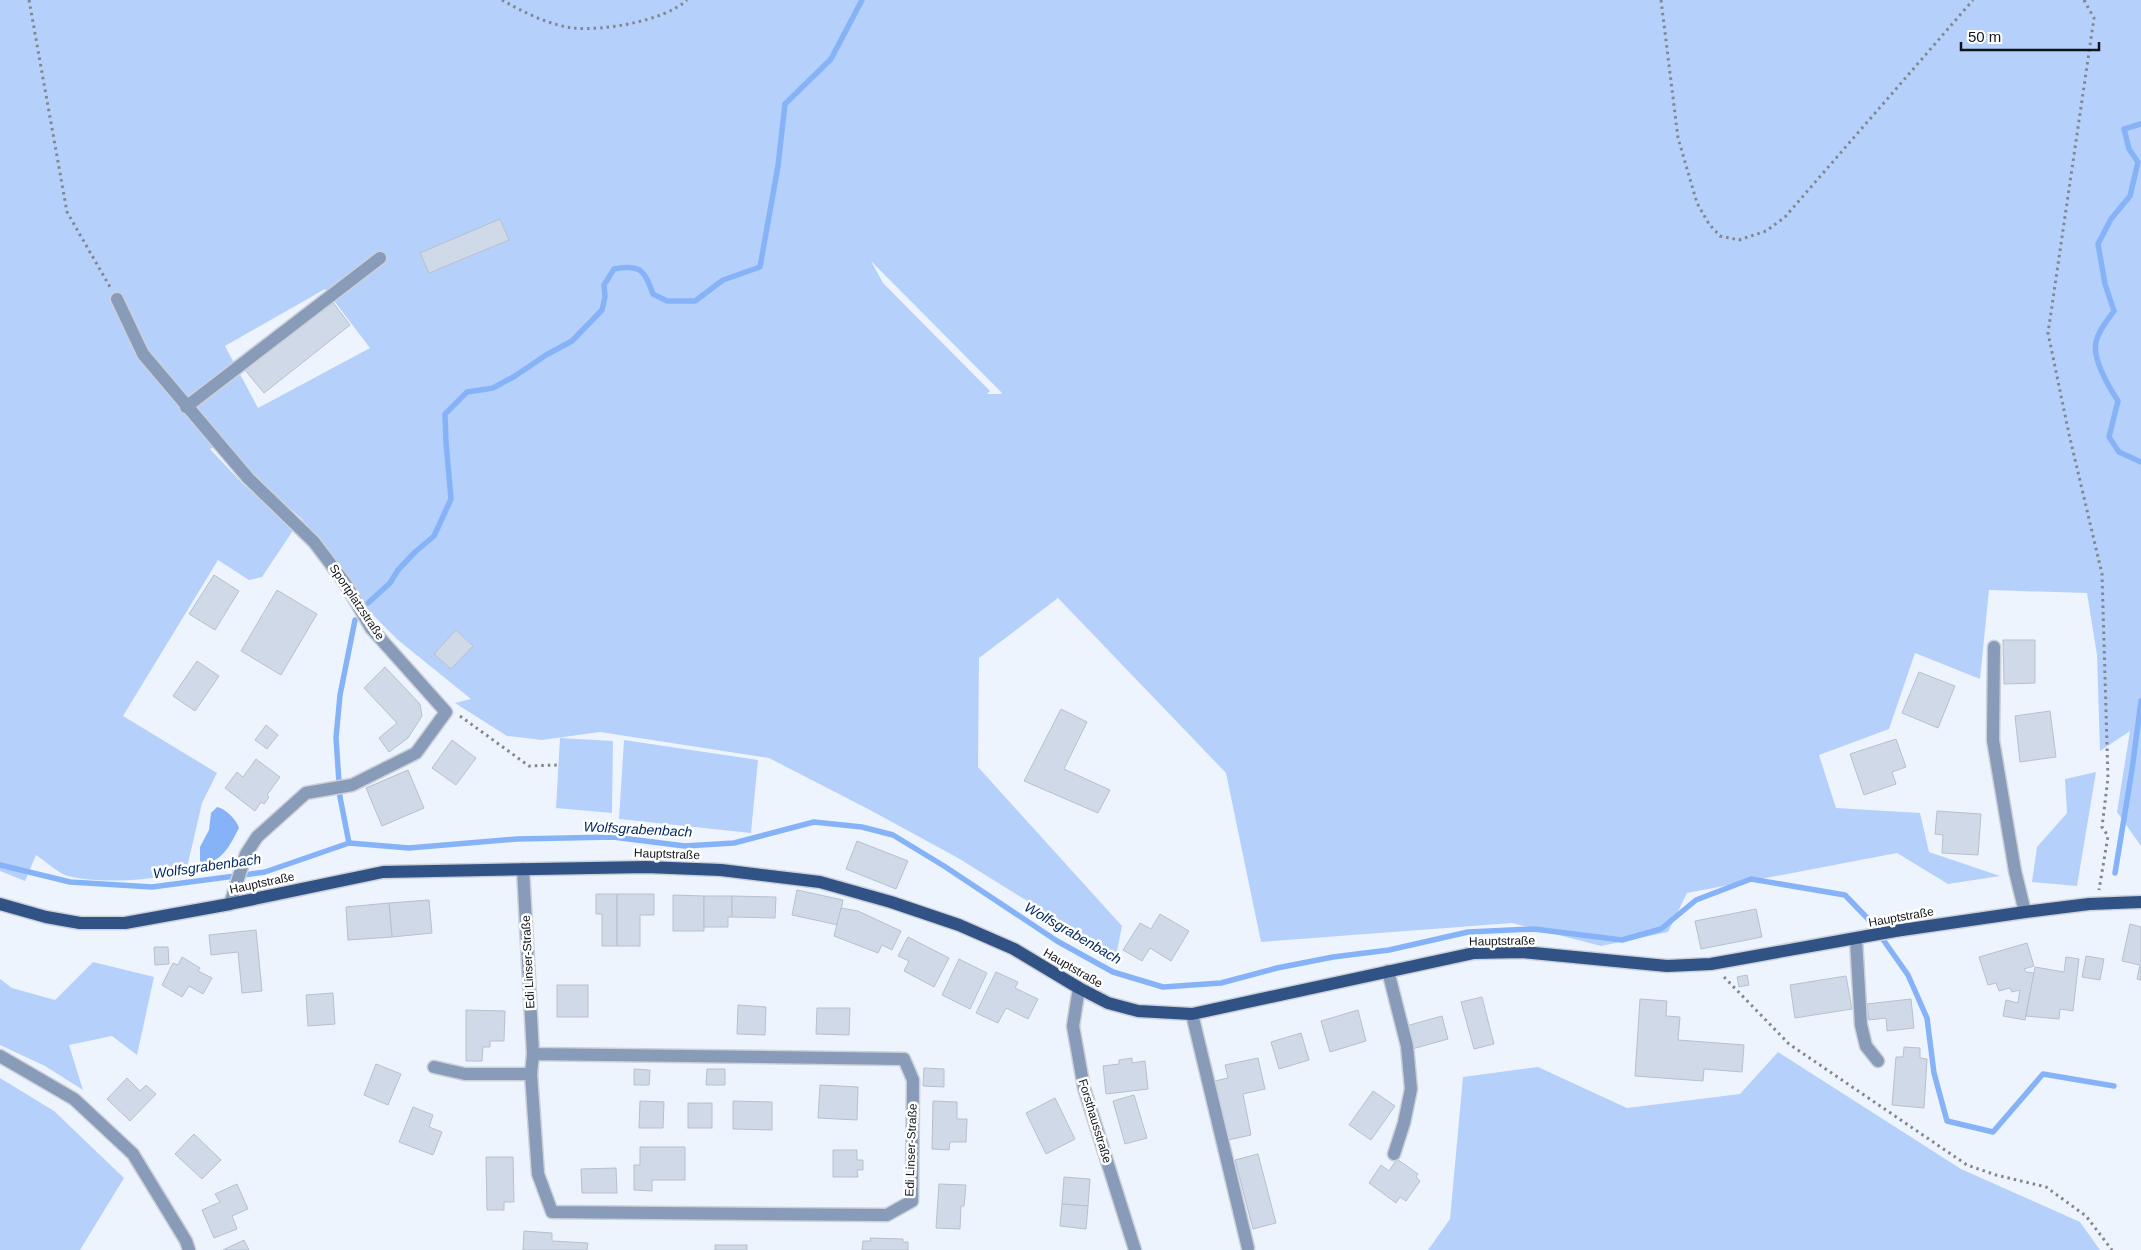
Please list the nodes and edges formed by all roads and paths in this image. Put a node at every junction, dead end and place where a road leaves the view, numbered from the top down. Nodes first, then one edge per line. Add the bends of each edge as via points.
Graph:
1 (29, 0) edge
2 (502, 0) edge
3 (687, 0) edge
4 (1661, 0) edge
5 (1973, 0) edge
6 (2084, 0) edge
7 (380, 258) dead end
8 (117, 298) joint
9 (186, 407) junction
10 (1994, 647) dead end
11 (446, 712) junction
12 (558, 765) dead end
13 (523, 870) junction
14 (2141, 902) edge
15 (2097, 903) junction
16 (0, 904) edge
17 (230, 904) junction
18 (2025, 912) junction
19 (1856, 939) junction
20 (1711, 964) junction
21 (1388, 971) junction
22 (1079, 988) junction
23 (1192, 1014) junction
24 (533, 1054) junction
25 (0, 1056) edge
26 (1878, 1061) dead end
27 (434, 1067) dead end
28 (531, 1074) junction
29 (1394, 1154) dead end
30 (1248, 1248) dead end
31 (189, 1250) edge
32 (1136, 1250) edge
33 (2112, 1250) edge

1 - 8 path via 67,212
2 - 3 path via 535,17 573,28 590,28 653,18 680,7
4 - 5 path via 1678,138 1697,203 1720,236 1739,240 1766,231 1786,217
6 - 15 path via 2094,18 2048,333 2102,574 2108,778 2102,827 2108,836
7 - 9 street
8 - 9 street, Sportplatzstraße via 143,354
9 - 11 street, Sportplatzstraße via 248,478 314,542 345,583 371,628
10 - 18 street via 1993,740
11 - 12 path via 454,711 529,766
11 - 17 street via 416,753 352,785 306,794 257,837 246,854
13 - 17 main road, Hauptstraße via 383,872
13 - 22 main road, Hauptstraße via 674,868 820,882 958,925 1014,949
13 - 24 street, Edi Linser-Straße
14 - 15 main road, Hauptstraße
15 - 18 main road, Hauptstraße
16 - 17 main road, Hauptstraße via 46,918 80,923 126,923
18 - 19 main road, Hauptstraße
19 - 20 main road, Hauptstraße
19 - 26 street via 1860,1025 1866,1046
20 - 21 main road, Hauptstraße via 1667,966 1504,952 1474,953
20 - 33 path via 1789,1044 1967,1165 1996,1176 2046,1187 2086,1216
21 - 23 main road, Hauptstraße
21 - 29 street via 1406,1046 1411,1089
22 - 23 main road, Hauptstraße via 1108,1003 1138,1011
22 - 32 street, Forsthausstraße via 1073,1026 1084,1088
23 - 30 street
24 - 28 street, Edi Linser-Straße
24 - 28 street, Edi Linser-Straße via 904,1060 913,1080 912,1201 886,1215 552,1212 538,1174
25 - 31 street via 74,1099 133,1154
27 - 28 street via 465,1074

